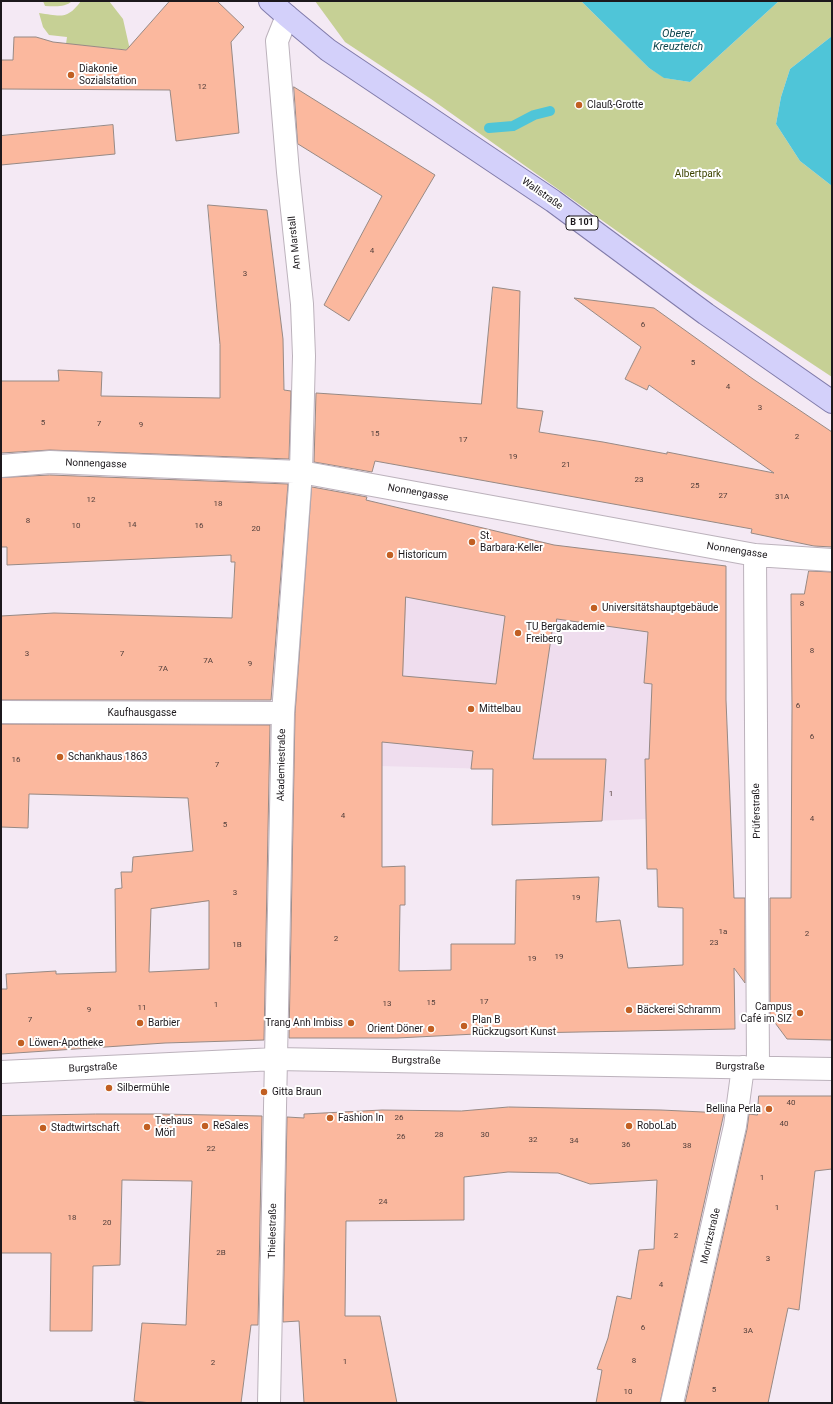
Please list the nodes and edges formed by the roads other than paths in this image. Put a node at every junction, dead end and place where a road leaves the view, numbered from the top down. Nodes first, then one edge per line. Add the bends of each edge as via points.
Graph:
1 (270, 1) edge
2 (287, 16) junction
3 (832, 402) edge
4 (1, 466) edge
5 (301, 472) junction
6 (755, 555) junction
7 (832, 560) edge
8 (1, 712) edge
9 (283, 714) junction
10 (276, 1059) junction
11 (750, 1067) junction
12 (832, 1069) edge
13 (1, 1072) edge
14 (269, 1403) edge
15 (672, 1403) edge

1 - 2 main road, Wallstraße / B 101
2 - 3 main road, Wallstraße / B 101 via 328,50 553,201
2 - 5 street, Am Marstall via 277,41 302,304 304,356
4 - 5 street, Nonnengasse via 50,462
5 - 6 street, Nonnengasse
5 - 9 street, Akademiestraße
6 - 7 street, Nonnengasse
6 - 11 street, Prüferstraße
8 - 9 street, Kaufhausgasse
9 - 10 street, Akademiestraße
10 - 11 street, Burgstraße
10 - 13 street, Burgstraße
10 - 14 street, Thielestraße
11 - 12 street, Burgstraße
11 - 15 street, Moritzstraße

